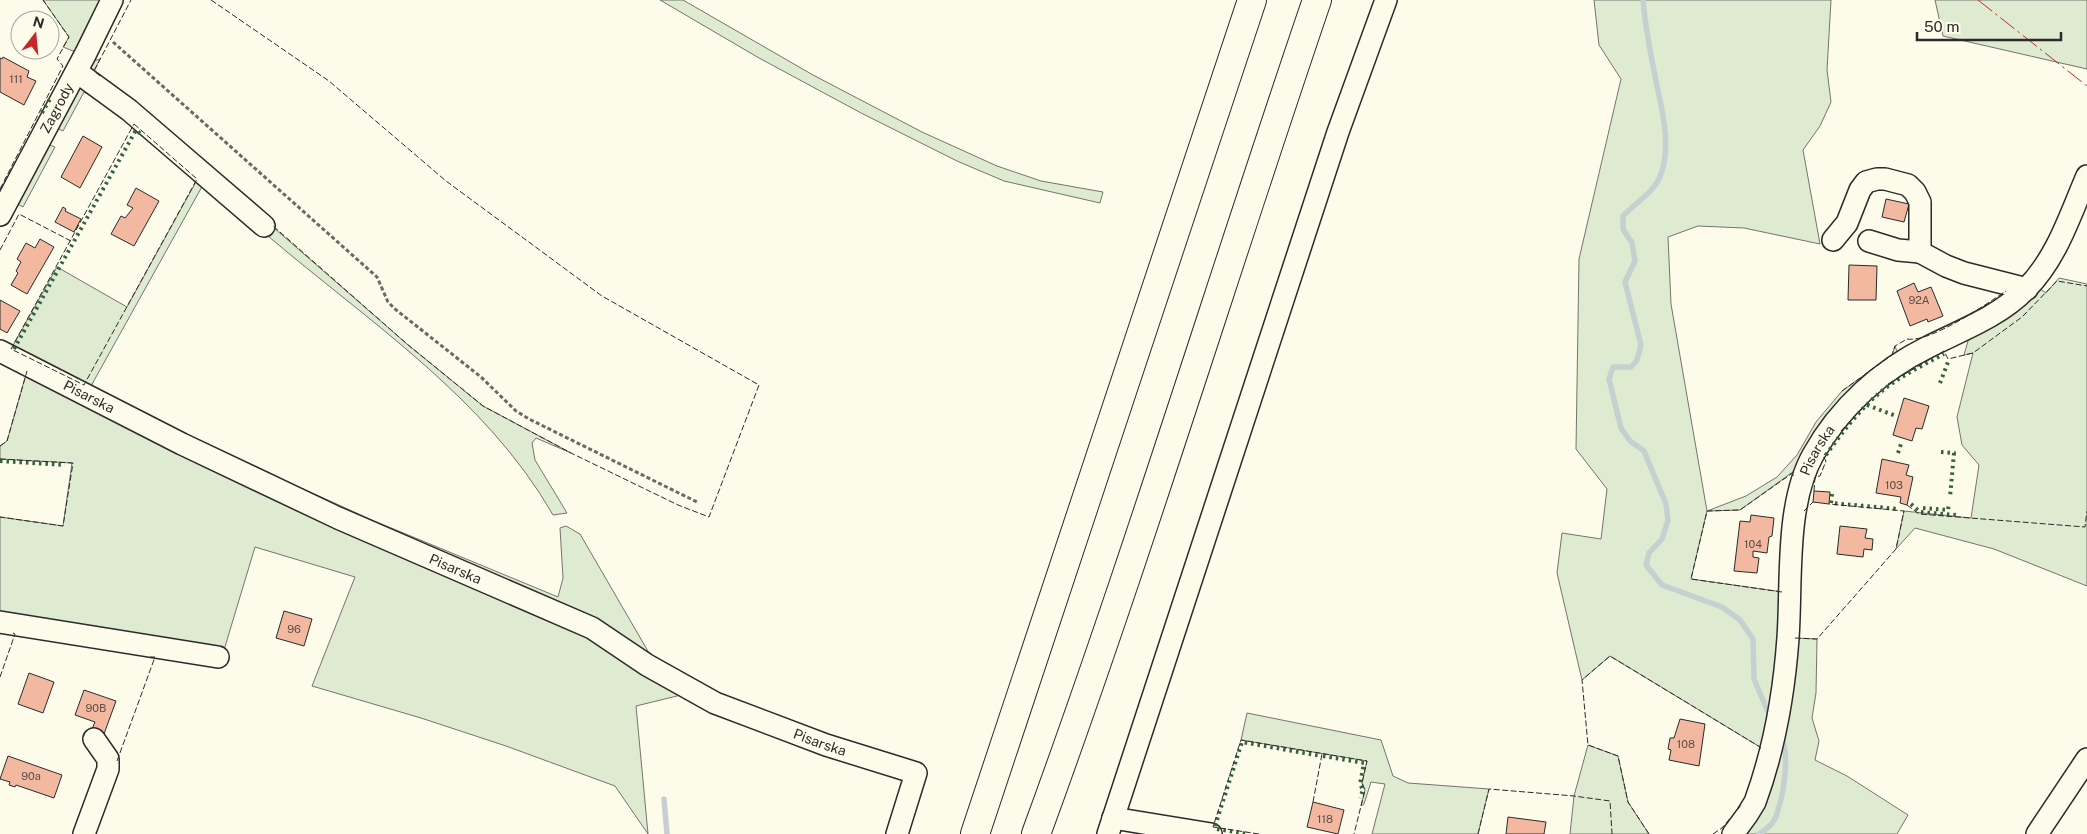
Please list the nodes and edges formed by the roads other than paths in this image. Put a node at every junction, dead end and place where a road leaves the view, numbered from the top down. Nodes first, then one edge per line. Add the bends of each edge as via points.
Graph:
1 (112, 0) edge
2 (1252, 0) edge
3 (1317, 0) edge
4 (1386, 0) edge
5 (76, 72) junction
6 (2087, 176) edge
7 (0, 215) edge
8 (264, 226) dead end
9 (1833, 240) dead end
10 (1869, 241) dead end
11 (1920, 252) junction
12 (2027, 289) junction
13 (0, 351) edge
14 (0, 622) edge
15 (218, 657) dead end
16 (94, 739) dead end
17 (2087, 759) edge
18 (1111, 826) edge
19 (84, 834) edge
20 (897, 834) edge
21 (976, 834) edge
22 (1036, 834) edge
23 (1211, 834) edge
24 (1733, 834) edge
25 (2037, 834) edge

1 - 5 street, Zagrody
2 - 21 highway
3 - 22 highway via 1086,696
4 - 18 street via 1338,132
5 - 7 street, Zagrody
5 - 8 street via 129,110
6 - 12 street, Pisarska via 2046,266
9 - 11 street via 1847,223 1866,182 1886,179 1908,185 1920,202
10 - 11 street via 1898,250
11 - 12 street via 1964,273
12 - 24 street, Pisarska via 2000,310 1927,347 1885,374 1850,404 1813,454 1797,502 1788,638 1779,714 1755,802
13 - 20 street, Pisarska via 182,444 338,518 592,628 647,665 715,703 826,745 916,773
14 - 15 street
16 - 19 street via 108,759 108,769
17 - 25 street
18 - 23 street

